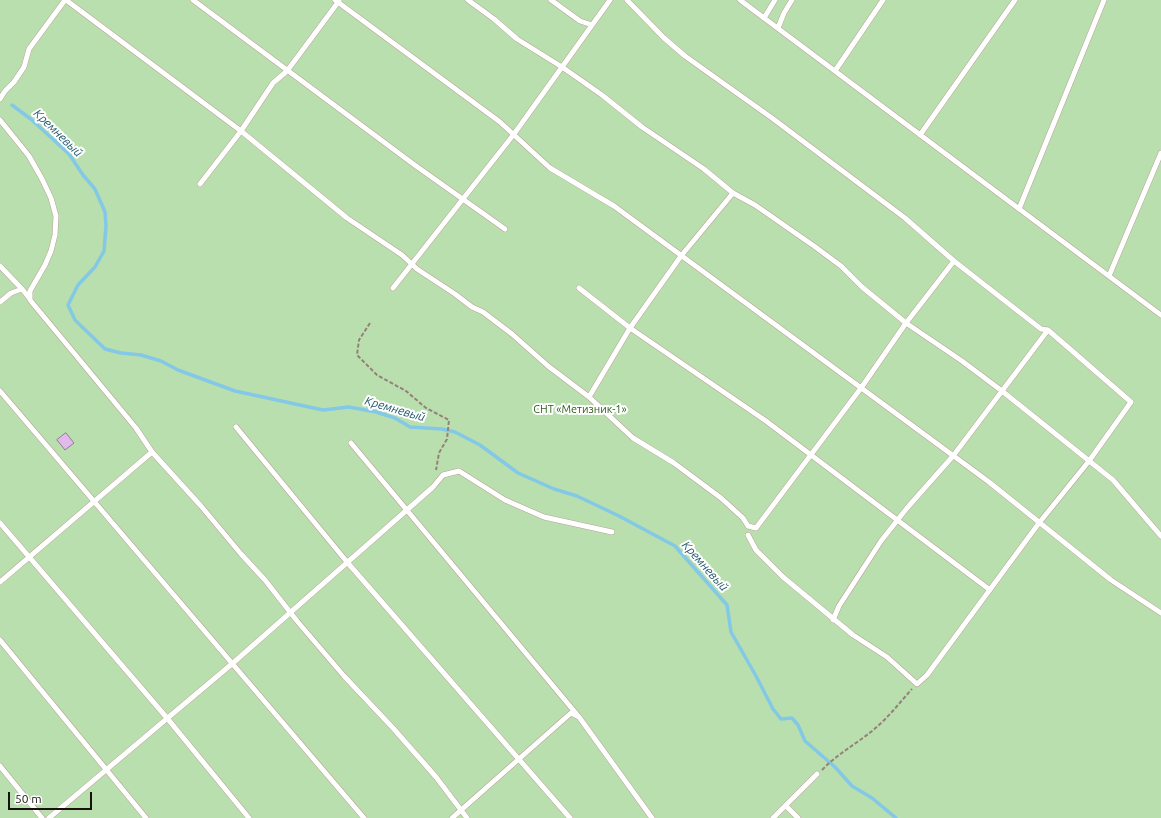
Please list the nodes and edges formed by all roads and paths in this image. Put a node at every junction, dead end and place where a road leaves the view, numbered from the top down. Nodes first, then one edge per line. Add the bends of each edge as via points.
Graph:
1 (66, 0) edge
2 (193, 0) edge
3 (468, 0) edge
4 (551, 0) edge
5 (610, 0) edge
6 (627, 0) edge
7 (740, 0) edge
8 (775, 0) edge
9 (792, 0) edge
10 (883, 0) edge
11 (1015, 0) edge
12 (1104, 0) edge
13 (338, 1) edge
14 (764, 18) junction
15 (592, 25) junction
16 (778, 28) junction
17 (562, 67) junction
18 (287, 71) junction
19 (835, 71) junction
20 (0, 98) edge
21 (0, 120) edge
22 (241, 131) junction
23 (514, 134) junction
24 (920, 135) junction
25 (1161, 153) edge
26 (200, 184) dead end
27 (733, 193) junction
28 (463, 199) junction
29 (1019, 209) junction
30 (505, 229) dead end
31 (681, 256) junction
32 (954, 261) junction
33 (412, 264) junction
34 (0, 266) edge
35 (1109, 276) junction
36 (393, 288) dead end
37 (579, 288) dead end
38 (22, 289) junction
39 (30, 300) junction
40 (0, 302) edge
41 (1161, 315) edge
42 (370, 323) dead end
43 (906, 323) junction
44 (630, 328) junction
45 (1048, 330) junction
46 (861, 388) junction
47 (0, 391) edge
48 (1002, 391) junction
49 (588, 397) junction
50 (236, 427) dead end
51 (351, 443) dead end
52 (152, 452) junction
53 (810, 454) junction
54 (953, 456) junction
55 (1089, 461) junction
56 (434, 487) junction
57 (95, 501) junction
58 (406, 509) junction
59 (898, 520) junction
60 (0, 523) edge
61 (1039, 523) junction
62 (612, 532) dead end
63 (748, 534) dead end
64 (1161, 536) edge
65 (30, 558) junction
66 (347, 562) junction
67 (0, 582) edge
68 (990, 590) junction
69 (291, 613) junction
70 (1161, 613) edge
71 (834, 620) junction
72 (0, 640) edge
73 (233, 663) junction
74 (917, 684) junction
75 (579, 717) junction
76 (167, 718) junction
77 (519, 759) junction
78 (0, 766) edge
79 (107, 770) junction
80 (817, 774) joint
81 (786, 806) junction
82 (462, 810) junction
83 (42, 818) edge
84 (49, 818) edge
85 (146, 818) edge
86 (249, 818) edge
87 (364, 818) edge
88 (452, 818) edge
89 (468, 818) edge
90 (570, 818) edge
91 (652, 818) edge
92 (772, 818) edge
93 (798, 818) edge

1 - 20 lane via 29,49 24,66
1 - 22 lane
2 - 18 lane
3 - 17 lane via 517,39
4 - 15 lane via 580,21
5 - 15 lane
6 - 32 lane via 664,38 686,56 905,218
7 - 14 lane
8 - 14 lane
9 - 16 lane
10 - 19 lane
11 - 24 lane
12 - 29 lane
13 - 18 lane
13 - 23 lane
14 - 16 lane
15 - 17 lane
16 - 19 lane
17 - 23 lane
17 - 27 lane via 642,127 704,169
18 - 22 lane via 273,82
18 - 28 lane
19 - 24 lane
21 - 39 lane via 29,156 39,173 56,216 52,251 30,291
22 - 26 lane
22 - 33 lane via 347,218
23 - 28 lane
23 - 31 lane via 550,168 614,206
24 - 29 lane
25 - 35 lane
27 - 31 lane
27 - 43 lane via 814,246
28 - 30 lane
28 - 33 lane
29 - 35 lane
31 - 44 lane
31 - 46 lane
32 - 43 lane
32 - 45 lane via 1041,329
33 - 36 lane
33 - 49 lane via 472,307 483,312
34 - 38 lane
35 - 41 lane
37 - 44 lane
38 - 39 lane
38 - 40 lane via 11,293
39 - 52 lane via 136,428
42 - 56 path via 359,340 357,355 377,375 406,392 426,408 449,420 447,439 439,453
43 - 46 lane
43 - 48 lane
44 - 49 lane
44 - 53 lane
45 - 48 lane
45 - 55 lane via 1131,402
46 - 53 lane
46 - 54 lane
47 - 57 lane
48 - 54 lane
48 - 55 lane
49 - 53 lane via 634,438 712,491 748,526 756,528
50 - 66 lane
51 - 58 lane
52 - 57 lane
52 - 69 lane
53 - 59 lane
54 - 59 lane
54 - 61 lane
55 - 61 lane
55 - 64 lane via 1113,480
56 - 58 lane
56 - 62 lane via 443,475 458,471 505,500 544,517
57 - 65 lane
57 - 73 lane
58 - 66 lane
58 - 75 lane
59 - 68 lane
59 - 71 lane via 881,541 839,606
60 - 65 lane
61 - 68 lane
61 - 70 lane via 1111,580
63 - 71 lane via 756,550 783,577
65 - 67 lane
65 - 76 lane
66 - 69 lane
66 - 77 lane
68 - 74 lane via 927,675
69 - 73 lane
69 - 82 lane
71 - 74 lane via 887,657
72 - 79 lane
73 - 76 lane
73 - 87 lane
74 - 80 path via 880,724
75 - 77 lane via 571,713
75 - 91 lane
76 - 79 lane
76 - 86 lane
77 - 82 lane
77 - 90 lane
78 - 83 lane
79 - 84 lane
79 - 85 lane
80 - 81 lane
81 - 92 lane
81 - 93 lane
82 - 88 lane
82 - 89 lane

